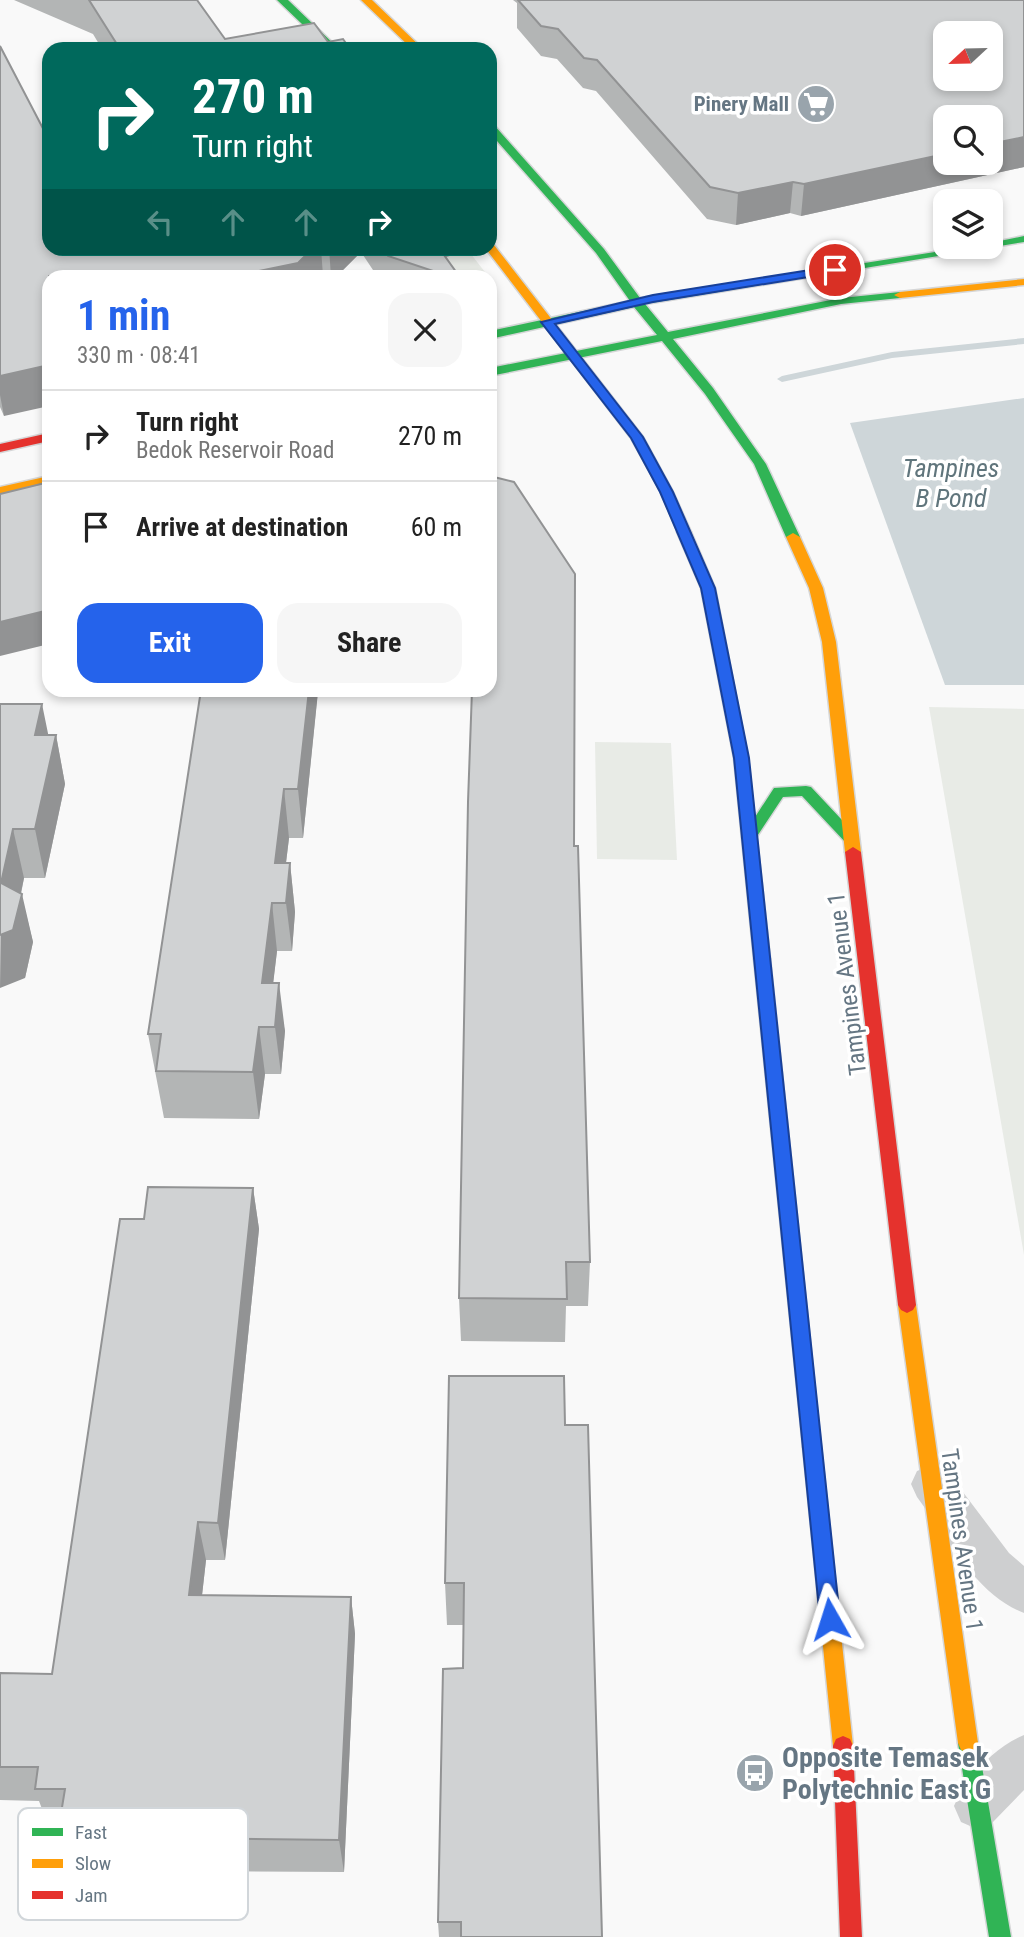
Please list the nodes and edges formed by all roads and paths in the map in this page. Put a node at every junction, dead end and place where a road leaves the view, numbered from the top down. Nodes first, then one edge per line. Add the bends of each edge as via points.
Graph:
1 (282, 0) edge
2 (366, 0) edge
3 (327, 42) edge
4 (411, 42) edge
5 (497, 135) edge
6 (1024, 239) edge
7 (1003, 243) edge
8 (600, 251) junction
9 (933, 255) edge
10 (496, 256) edge
11 (500, 261) junction
12 (630, 264) dead end
13 (669, 279) dead end
14 (1024, 282) edge
15 (497, 284) edge
16 (737, 285) junction
17 (638, 302) junction
18 (547, 322) junction
19 (497, 333) edge
20 (664, 336) junction
21 (572, 354) junction
22 (497, 370) edge
23 (42, 439) edge
24 (0, 448) edge
25 (42, 482) edge
26 (0, 491) edge
27 (750, 837) junction
28 (852, 840) junction
29 (930, 1481) junction
30 (1024, 1593) edge
31 (1024, 1757) edge
32 (977, 1806) junction
33 (851, 1937) edge
34 (1000, 1937) edge

1 - 3 main road
2 - 4 main road
5 - 8 main road, Tampines Avenue 1
6 - 7 main road
8 - 12 main road
8 - 17 main road, Tampines Avenue 1
9 - 16 main road
10 - 11 main road
11 - 15 main road
11 - 18 main road
13 - 16 main road
14 - 20 main road via 841,301
16 - 17 main road
17 - 18 main road
17 - 20 main road, Tampines Avenue 1
18 - 19 main road
18 - 21 main road
20 - 21 main road
20 - 28 main road, Tampines Avenue 1 via 760,464 816,588 829,642
21 - 22 main road
21 - 27 main road via 637,437 667,492 708,588 741,758
23 - 24 main road
25 - 26 main road
27 - 28 main road via 779,792 806,791
27 - 33 main road via 846,1774
28 - 29 main road, Tampines Avenue 1
29 - 30 street via 994,1567
29 - 32 main road, Tampines Avenue 1
31 - 32 street
32 - 34 main road, Tampines Avenue 1

